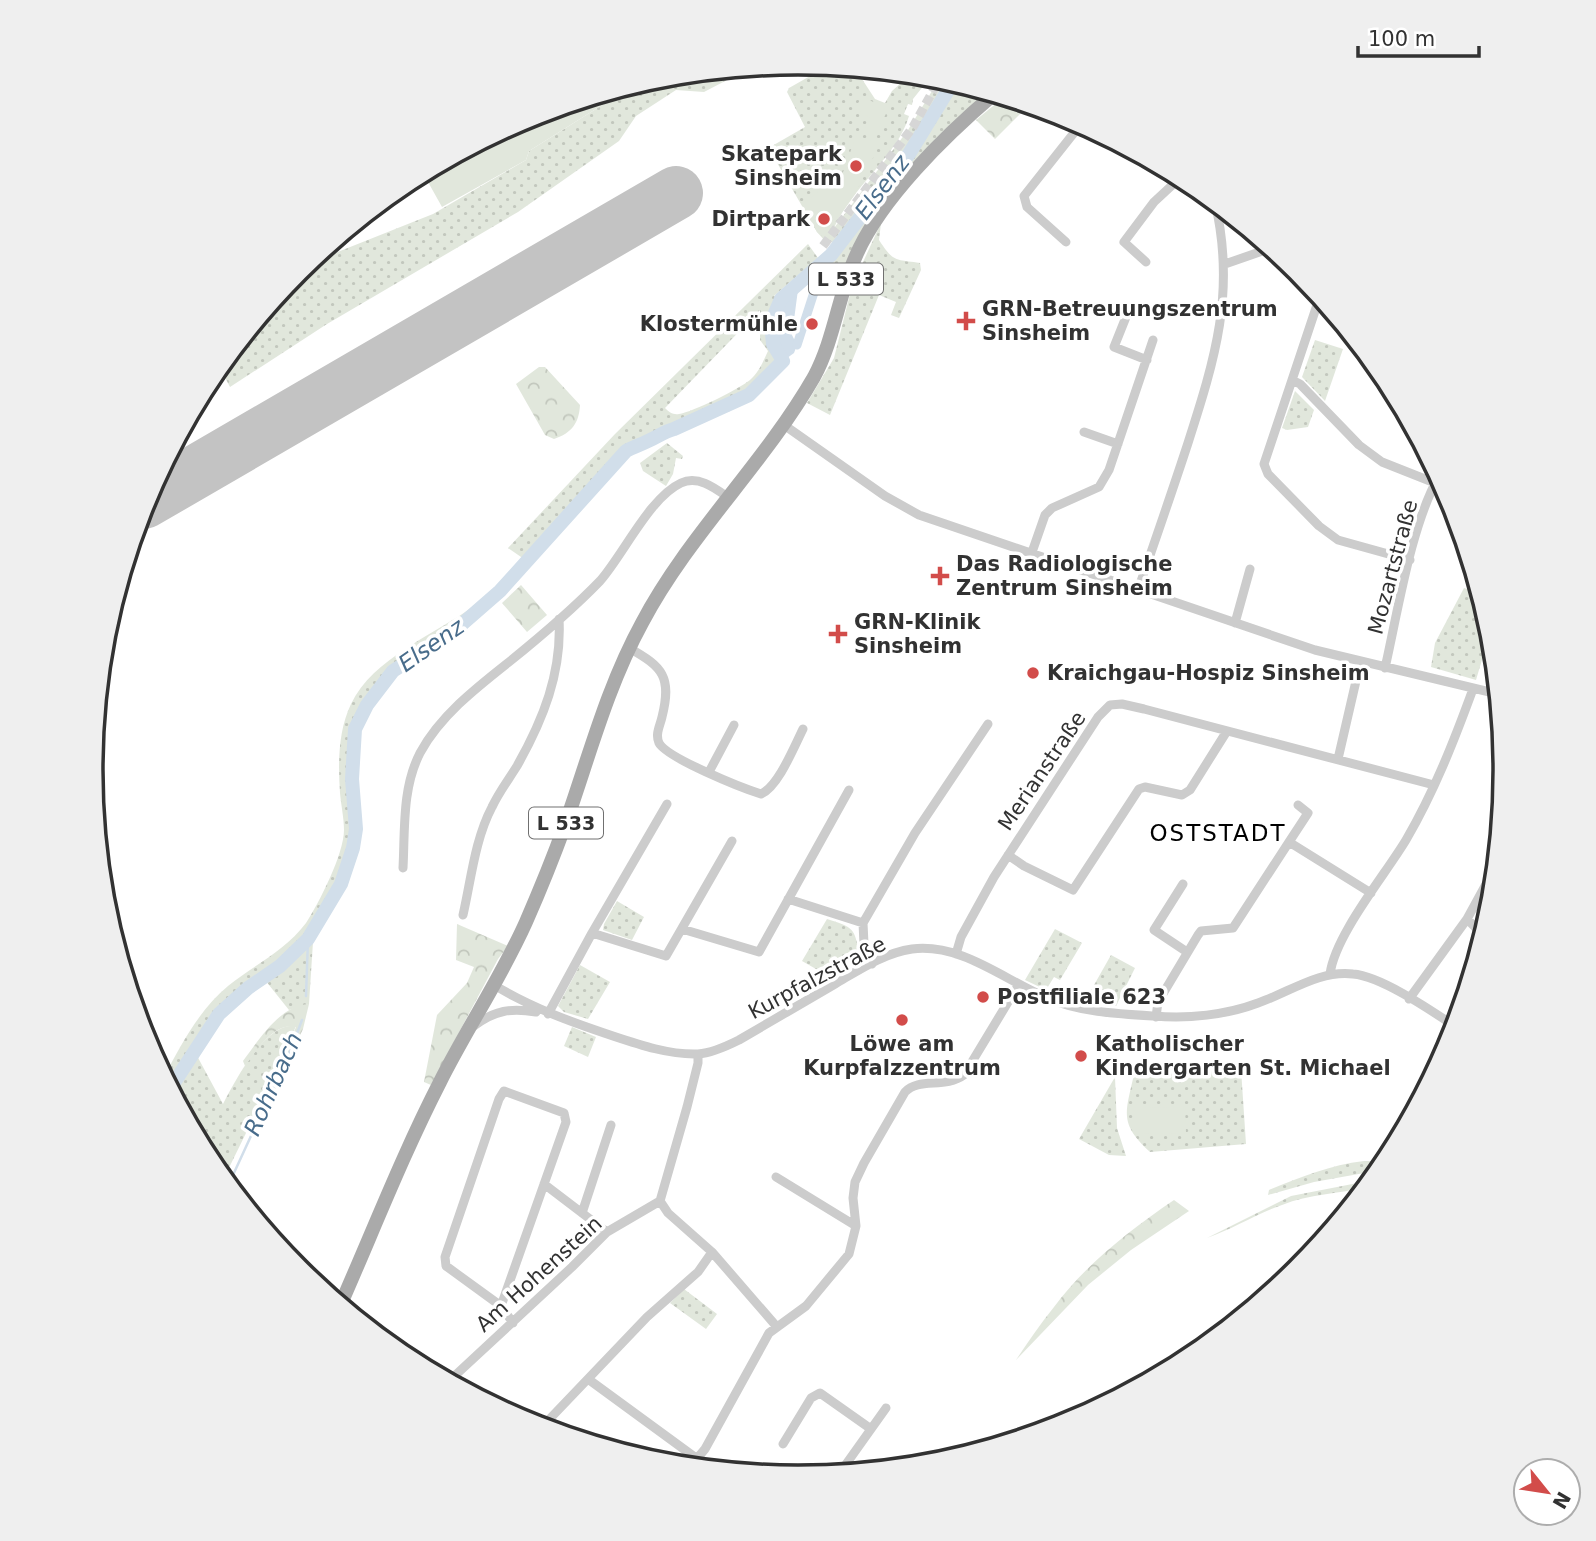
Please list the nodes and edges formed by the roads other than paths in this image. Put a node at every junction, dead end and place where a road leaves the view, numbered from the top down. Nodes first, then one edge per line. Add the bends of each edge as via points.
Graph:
1 (986, 101) edge
2 (1075, 133) edge
3 (1173, 185) edge
4 (1217, 216) edge
5 (1066, 242) dead end
6 (1260, 252) edge
7 (1146, 262) dead end
8 (1225, 264) junction
9 (1316, 307) edge
10 (1128, 312) dead end
11 (1153, 340) dead end
12 (1147, 359) junction
13 (1292, 380) junction
14 (784, 425) junction
15 (1084, 432) dead end
16 (1118, 444) junction
17 (1428, 477) edge
18 (1434, 490) edge
19 (729, 498) junction
20 (1031, 555) junction
21 (1409, 560) junction
22 (1250, 569) dead end
23 (1138, 590) junction
24 (559, 619) junction
25 (1235, 623) junction
26 (629, 648) junction
27 (1385, 668) junction
28 (1356, 681) dead end
29 (1473, 689) junction
30 (1488, 692) edge
31 (988, 724) dead end
32 (734, 725) dead end
33 (803, 729) dead end
34 (1227, 731) junction
35 (1338, 759) junction
36 (709, 772) junction
37 (1434, 785) junction
38 (849, 790) dead end
39 (667, 804) dead end
40 (1298, 805) dead end
41 (732, 841) dead end
42 (1289, 842) junction
43 (1008, 855) junction
44 (403, 868) dead end
45 (1183, 884) dead end
46 (1483, 890) edge
47 (1371, 893) junction
48 (788, 899) junction
49 (463, 915) dead end
50 (1466, 919) junction
51 (863, 923) junction
52 (1475, 928) edge
53 (682, 929) junction
54 (592, 933) junction
55 (1187, 952) junction
56 (956, 954) junction
57 (872, 964) junction
58 (1331, 974) junction
59 (1019, 984) junction
60 (494, 996) junction
61 (1409, 999) junction
62 (511, 1009) junction
63 (548, 1014) junction
64 (1156, 1017) junction
65 (1446, 1021) edge
66 (468, 1030) junction
67 (698, 1054) junction
68 (611, 1125) dead end
69 (776, 1177) dead end
70 (544, 1184) junction
71 (660, 1201) junction
72 (582, 1213) junction
73 (856, 1226) junction
74 (607, 1232) junction
75 (712, 1252) junction
76 (344, 1296) edge
77 (500, 1306) junction
78 (513, 1323) junction
79 (777, 1327) junction
80 (455, 1376) edge
81 (588, 1379) junction
82 (886, 1408) dead end
83 (549, 1419) edge
84 (871, 1429) junction
85 (783, 1444) dead end
86 (695, 1458) edge
87 (699, 1459) edge
88 (846, 1464) edge

1 - 14 main road, L 533 via 899,189 871,227 846,280 825,354
2 - 5 street via 1024,196 1027,207
3 - 7 street via 1124,242
4 - 8 street
6 - 8 street
8 - 23 street via 1210,372
9 - 13 street
10 - 12 street via 1114,346
11 - 12 street
12 - 16 street
13 - 17 street via 1382,462
13 - 21 street via 1264,464 1268,474 1338,540
14 - 19 main road, L 533
14 - 20 street via 903,507
15 - 16 street
16 - 20 street via 1099,487 1045,515
18 - 21 street, Mozartstraße
19 - 24 street via 707,483 685,481 671,488 601,579
19 - 26 main road, L 533 via 660,590
20 - 23 street
21 - 27 street, Mozartstraße
22 - 25 street
23 - 25 street
24 - 44 street via 473,691 421,751 406,802
24 - 49 street via 554,682 540,722 491,808
25 - 27 street
26 - 36 street via 648,658 663,674 666,691 657,733 660,744
26 - 60 main road, L 533 via 551,861
27 - 29 street
28 - 35 street
29 - 30 street
29 - 37 street
31 - 51 street via 915,833
32 - 36 street
33 - 36 street via 769,791 761,794
34 - 35 street, Merianstraße
34 - 43 street, Merianstraße via 1122,704 1110,705
34 - 43 street via 1190,790 1182,795 1139,789 1073,890
35 - 37 street, Merianstraße
37 - 47 street
38 - 48 street
39 - 54 street
40 - 42 street via 1308,813
41 - 53 street
42 - 47 street
42 - 55 street via 1233,928 1201,931
43 - 56 street, Merianstraße
45 - 55 street via 1154,930
46 - 50 street
47 - 58 street via 1335,954
48 - 51 street
48 - 53 street via 759,952
50 - 52 street
50 - 61 street
51 - 57 street via 864,944
53 - 54 street via 666,956
54 - 63 street
55 - 64 street via 1158,1002
56 - 57 street, Kurpfalzstraße via 913,949
56 - 59 street, Kurpfalzstraße
57 - 67 street, Kurpfalzstraße via 726,1047
58 - 61 street, Kurpfalzstraße via 1368,977
58 - 64 street, Kurpfalzstraße via 1230,1011
59 - 64 street, Kurpfalzstraße via 1068,1006
59 - 73 street via 964,1075 956,1082 915,1085 905,1092 855,1182
60 - 62 street, Kurpfalzstraße
60 - 63 street, Kurpfalzstraße
60 - 66 main road, L 533
61 - 65 street, Kurpfalzstraße
62 - 63 street, Kurpfalzstraße
62 - 66 street via 496,1012
63 - 67 street, Kurpfalzstraße via 661,1050
66 - 76 main road, L 533 via 431,1100
67 - 71 street
68 - 72 street
69 - 73 street
70 - 72 street
70 - 77 street
70 - 77 street via 566,1122 564,1113 504,1091 445,1256 446,1266
71 - 74 street, Am Hohenstein
71 - 75 street
72 - 74 street
73 - 79 street via 849,1254 840,1266 806,1306
74 - 78 street, Am Hohenstein
75 - 79 street
75 - 81 street via 698,1272
77 - 78 street
78 - 80 street, Am Hohenstein
79 - 87 street via 769,1333
81 - 83 street
81 - 86 street
82 - 84 street
84 - 85 street via 820,1393 811,1398
84 - 88 street

